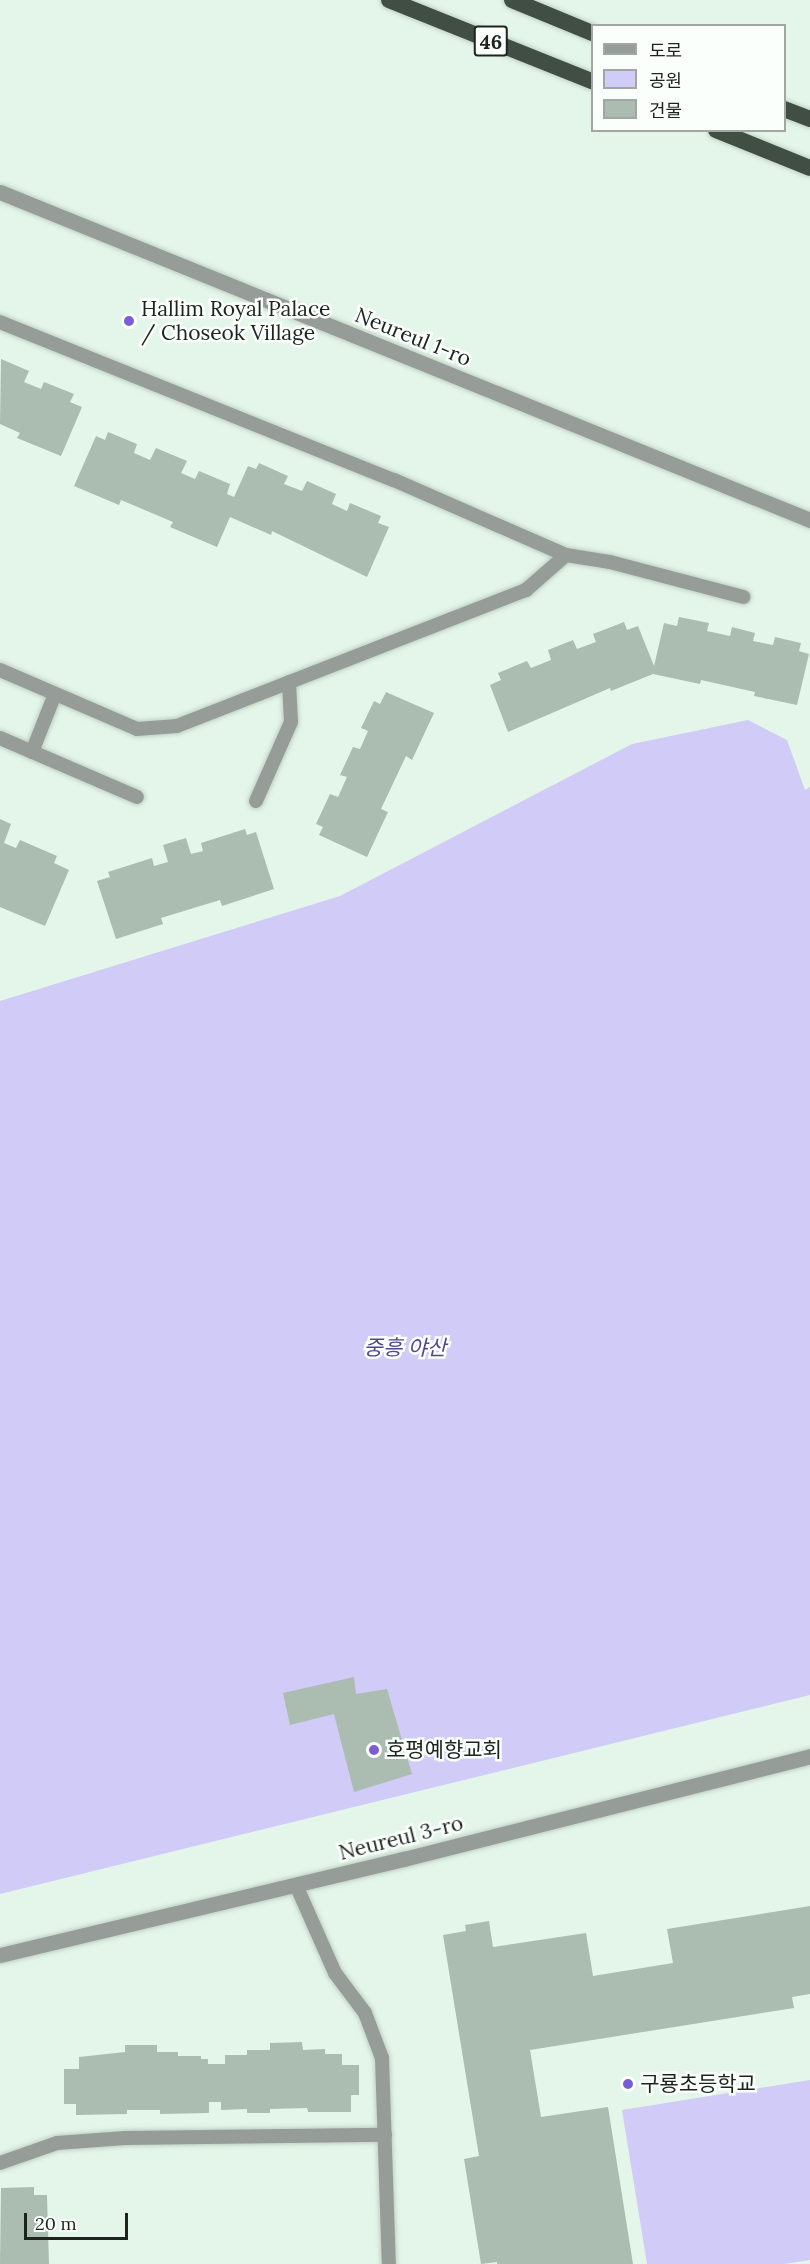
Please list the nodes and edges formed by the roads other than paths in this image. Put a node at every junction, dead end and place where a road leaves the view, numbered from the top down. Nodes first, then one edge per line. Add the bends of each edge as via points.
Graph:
1 (389, 0) edge
2 (512, 0) edge
3 (591, 33) edge
4 (591, 81) edge
5 (786, 110) edge
6 (810, 119) edge
7 (721, 132) edge
8 (810, 168) edge
9 (0, 192) edge
10 (0, 322) edge
11 (810, 520) edge
12 (566, 555) junction
13 (743, 597) dead end
14 (0, 670) edge
15 (289, 682) junction
16 (55, 694) junction
17 (0, 738) edge
18 (32, 752) junction
19 (137, 797) dead end
20 (256, 801) dead end
21 (810, 1756) edge
22 (296, 1885) junction
23 (0, 1955) edge
24 (385, 2135) junction
25 (0, 2163) edge
26 (389, 2264) edge

1 - 4 highway, 46
2 - 3 highway, 46
5 - 6 highway
7 - 8 highway
9 - 11 street, Neureul 1-ro
10 - 12 lane via 394,480
12 - 13 lane via 610,562
12 - 15 lane via 526,590
14 - 16 lane
15 - 16 lane via 177,726 138,729
15 - 20 lane via 291,722
16 - 18 lane
17 - 18 lane
18 - 19 lane
21 - 22 street, Neureul 3-ro
22 - 23 street, Neureul 3-ro
22 - 24 lane via 335,1973 365,2013 382,2058
24 - 25 lane via 57,2143
24 - 26 lane

